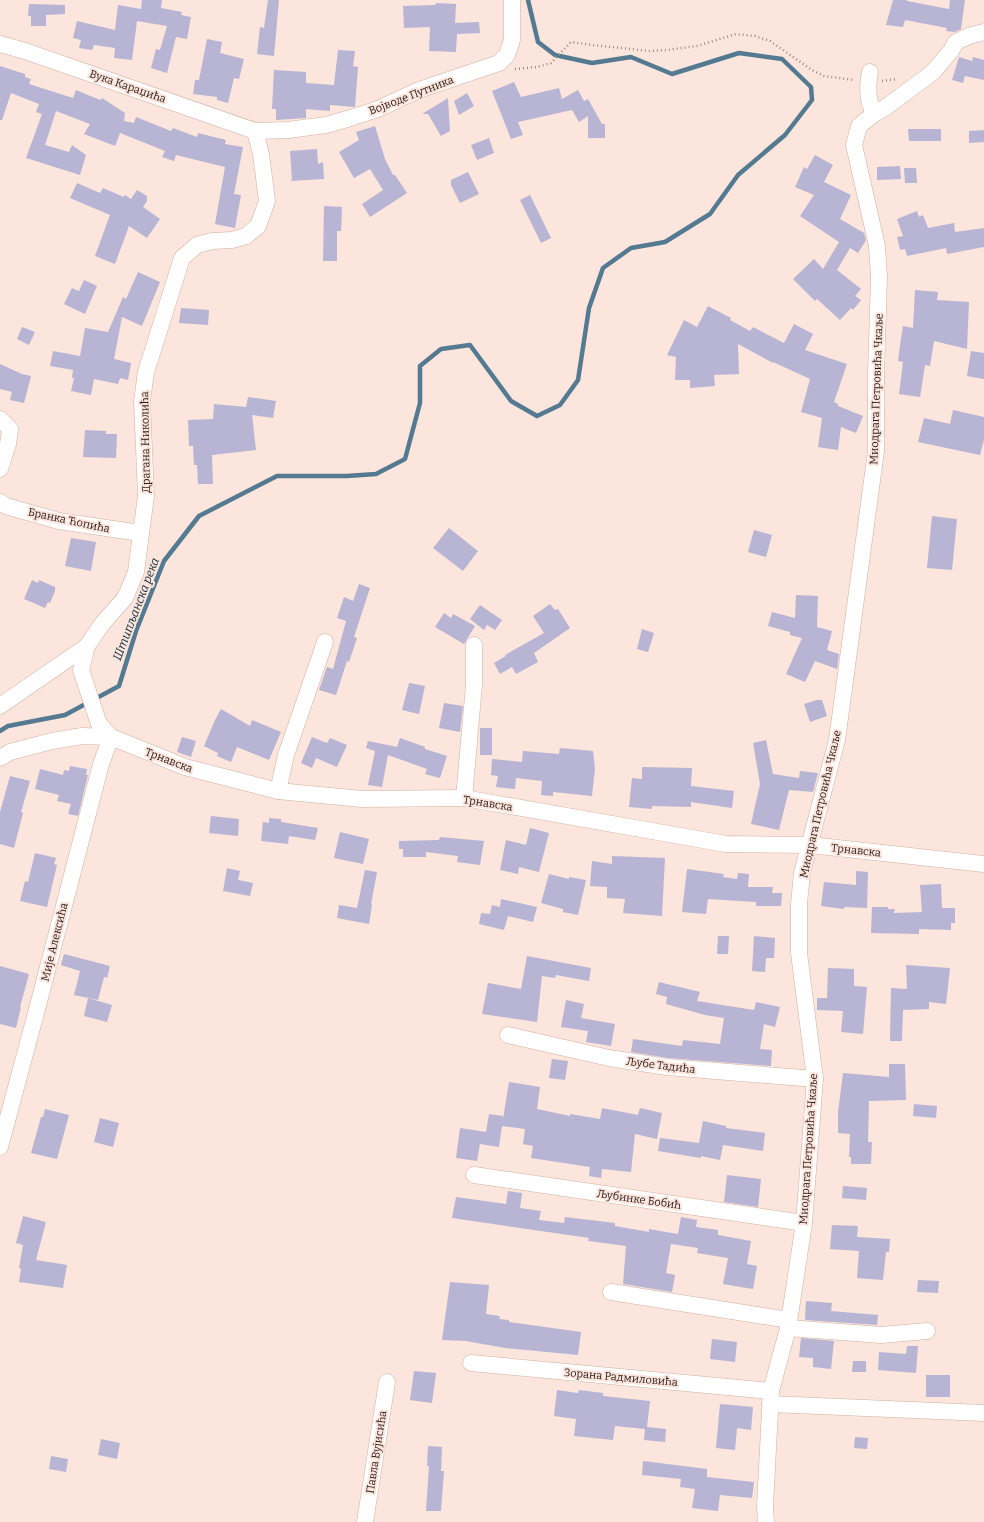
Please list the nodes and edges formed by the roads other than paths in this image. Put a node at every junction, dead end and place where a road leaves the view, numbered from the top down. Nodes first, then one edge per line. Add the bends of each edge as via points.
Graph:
1 (512, 0) edge
2 (984, 32) edge
3 (0, 44) edge
4 (869, 76) road end
5 (874, 114) junction
6 (255, 131) junction
7 (0, 419) edge
8 (0, 469) edge
9 (0, 502) edge
10 (140, 534) junction
11 (326, 642) dead end
12 (474, 645) dead end
13 (87, 646) junction
14 (0, 706) edge
15 (111, 737) junction
16 (0, 758) edge
17 (278, 791) junction
18 (464, 798) junction
19 (810, 845) junction
20 (984, 864) edge
21 (508, 1036) dead end
22 (815, 1079) junction
23 (0, 1147) edge
24 (474, 1175) dead end
25 (804, 1223) junction
26 (611, 1292) dead end
27 (789, 1324) junction
28 (927, 1331) dead end
29 (471, 1363) dead end
30 (386, 1382) dead end
31 (770, 1397) junction
32 (984, 1413) edge
33 (365, 1522) edge
34 (766, 1522) edge

1 - 6 street, Војводе Путника via 512,40 507,55 499,64 419,90 378,109 326,125
2 - 5 street, Миодрага Петровића Чкаље via 956,42 932,73
3 - 6 street, Вука Караџића via 25,50
4 - 5 street via 867,90 869,105
5 - 19 street, Миодрага Петровића Чкаље via 859,126 854,145 877,246 879,277 876,450 837,740
6 - 10 street, Драгана Николића via 261,154 267,201 258,226 246,236 197,245 182,258 146,372 142,401 146,496
7 - 8 street via 10,429
9 - 10 street, Бранка Ћопића via 59,521
10 - 13 street, Драгана Николића via 136,572 125,598
11 - 17 street via 286,755
12 - 18 street via 474,685
13 - 14 street, Драгана Николића
13 - 15 street via 81,670 99,724
15 - 16 street, Трнавска via 82,736 52,741 10,752
15 - 17 street, Трнавска via 185,767
15 - 23 street, Мије Алексића via 101,764
17 - 18 street, Трнавска via 362,799
18 - 19 street, Трнавска via 726,844
19 - 20 street, Трнавска
19 - 22 street, Миодрага Петровића Чкаље via 802,873 799,904 800,953
21 - 22 street, Љубе Тадића via 609,1058 667,1067
22 - 25 street, Миодрага Петровића Чкаље
24 - 25 street, Љубинке Бобић
25 - 27 street, Миодрага Петровића Чкаље
26 - 27 street
27 - 28 street via 881,1335
27 - 31 street, Миодрага Петровића Чкаље
29 - 31 street, Зорана Радмиловића
30 - 33 street, Павла Вујисића
31 - 32 street, Зорана Радмиловића
31 - 34 street, Миодрага Петровића Чкаље

